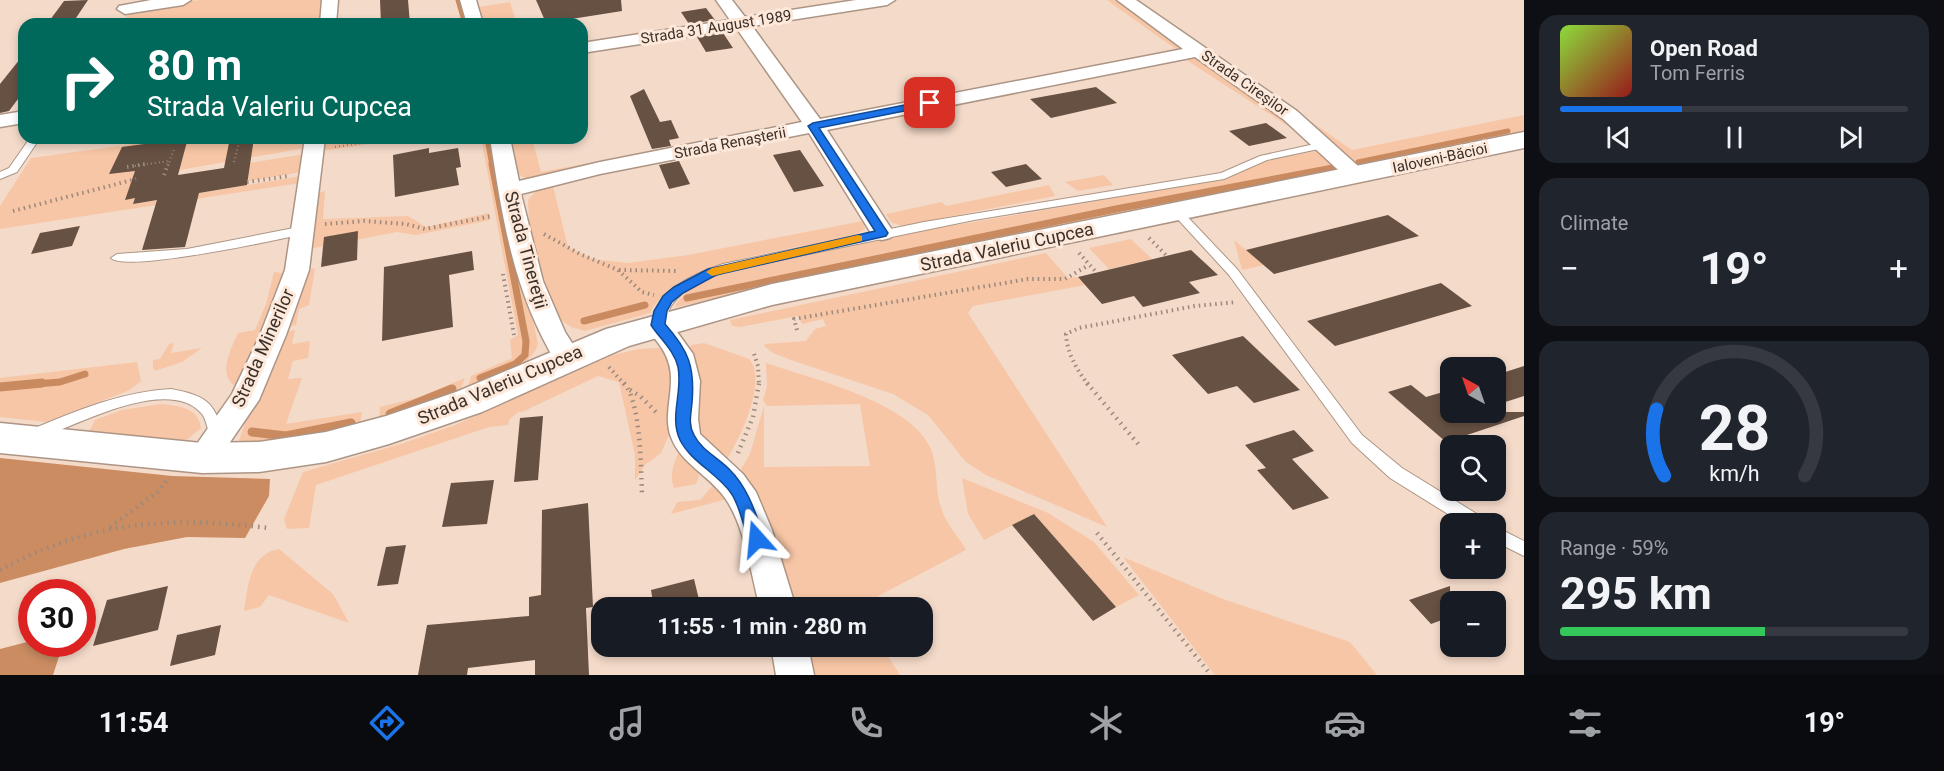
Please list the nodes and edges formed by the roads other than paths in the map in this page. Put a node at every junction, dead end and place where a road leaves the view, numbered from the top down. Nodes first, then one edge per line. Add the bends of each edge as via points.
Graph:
1 (183, 0) edge
2 (330, 0) edge
3 (468, 0) edge
4 (724, 0) edge
5 (886, 0) edge
6 (1125, 0) edge
7 (123, 4) edge
8 (328, 18) edge
9 (473, 18) edge
10 (741, 23) junction
11 (588, 47) edge
12 (1199, 51) junction
13 (18, 118) edge
14 (0, 121) edge
15 (813, 126) junction
16 (1524, 140) edge
17 (31, 144) edge
18 (501, 144) edge
19 (1324, 145) junction
20 (313, 154) edge
21 (1357, 175) junction
22 (0, 176) edge
23 (510, 190) junction
24 (1177, 212) junction
25 (304, 228) junction
26 (882, 233) junction
27 (117, 258) dead end
28 (663, 312) junction
29 (574, 354) junction
30 (10, 439) edge
31 (200, 450) junction
32 (1461, 513) edge
33 (1506, 539) edge
34 (1524, 549) edge
35 (775, 597) edge
36 (791, 657) edge
37 (795, 675) edge

1 - 7 street
2 - 8 street
3 - 9 street
4 - 10 street
5 - 10 street, Strada 31 August 1989
6 - 12 street, Strada Cireşilor
10 - 11 street, Strada 31 August 1989
10 - 15 street
12 - 15 street, Strada Renaşterii
12 - 19 street, Strada Cireşilor via 1290,115
13 - 14 street
15 - 23 street, Strada Renaşterii
15 - 26 street
16 - 21 main road, Ialoveni-Băcioi
17 - 22 lane via 13,170
18 - 23 street, Strada Tinereţii
19 - 21 street, Strada Cireşilor
19 - 26 lane, Strada Valeriu Cupcea via 1264,158 1224,176
20 - 25 street, Strada Minerilor
21 - 24 main road, Strada Valeriu Cupcea
23 - 29 street, Strada Tinereţii via 537,303 552,336
24 - 28 main road, Strada Valeriu Cupcea via 772,295
24 - 32 lane via 1233,272 1357,439 1396,473
25 - 27 lane via 169,255
25 - 31 street, Strada Minerilor via 297,270 244,400
26 - 28 lane, Strada Valeriu Cupcea via 712,272 695,279
28 - 29 main road, Strada Valeriu Cupcea via 618,337
28 - 35 street via 687,378 682,424 687,439 739,492
29 - 31 main road, Strada Valeriu Cupcea via 469,402 367,436 259,457
30 - 31 main road, Strada Valeriu Cupcea
30 - 31 lane, Strada Valeriu Cupcea via 148,394 172,394 193,399 207,411
33 - 34 lane
36 - 37 street

